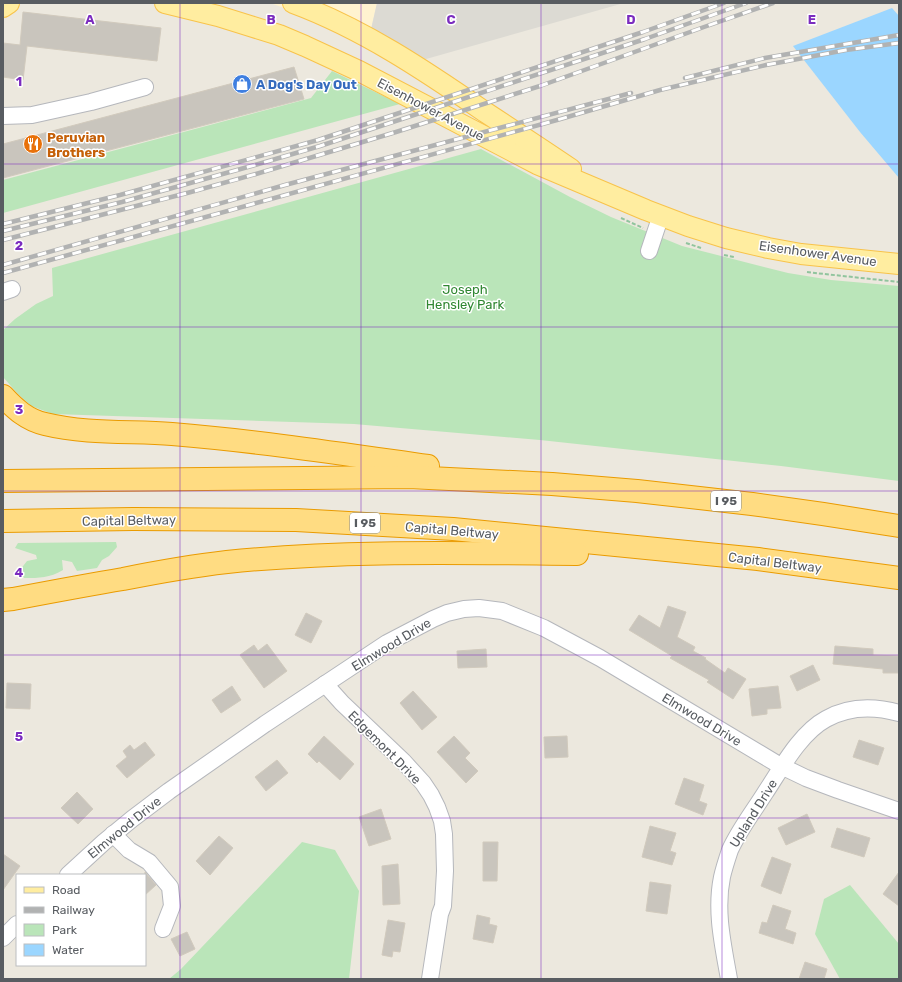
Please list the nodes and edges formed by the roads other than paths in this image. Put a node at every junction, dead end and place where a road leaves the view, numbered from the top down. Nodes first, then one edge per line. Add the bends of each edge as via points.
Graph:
1 (9, 3) edge
2 (165, 3) edge
3 (299, 4) edge
4 (3, 7) edge
5 (146, 87) dead end
6 (3, 116) edge
7 (602, 191) junction
8 (661, 216) junction
9 (649, 251) dead end
10 (899, 264) edge
11 (3, 396) edge
12 (6, 481) edge
13 (552, 484) junction
14 (8, 521) edge
15 (899, 526) edge
16 (716, 555) junction
17 (899, 578) edge
18 (3, 600) edge
19 (325, 684) junction
20 (899, 713) edge
21 (782, 766) junction
22 (899, 811) edge
23 (113, 834) junction
24 (69, 874) edge
25 (16, 925) edge
26 (163, 929) dead end
27 (3, 938) edge
28 (430, 979) edge
29 (729, 979) edge

1 - 4 main road
2 - 7 main road, Eisenhower Avenue via 250,26 305,46 359,71 537,164
3 - 7 main road, Eisenhower Avenue via 360,33 412,63
5 - 6 street via 32,115
7 - 8 main road, Eisenhower Avenue
8 - 9 street
8 - 10 main road, Eisenhower Avenue via 726,238 768,248
11 - 13 highway via 14,408 31,419 61,427 172,434 298,447
12 - 13 highway, I 95 via 409,477
13 - 15 highway, I 95 via 752,504
14 - 16 highway, Capital Beltway / I 95 via 327,521 453,529
16 - 17 highway, Capital Beltway / I 95
16 - 18 highway via 418,554 274,558 181,568
19 - 21 street, Elmwood Drive via 387,643 432,618 464,609 502,611 544,628 600,658
19 - 23 street, Elmwood Drive via 169,791
19 - 28 street, Edgemont Drive via 423,783 442,821 445,871 443,906
20 - 21 street, Upland Drive via 877,708 860,708 825,719 811,729
21 - 22 street, Elmwood Drive via 806,778
21 - 29 street, Upland Drive via 736,838 722,878 719,911
23 - 24 street, Elmwood Drive
23 - 26 street via 129,850 148,862 170,887 172,906
25 - 27 street

